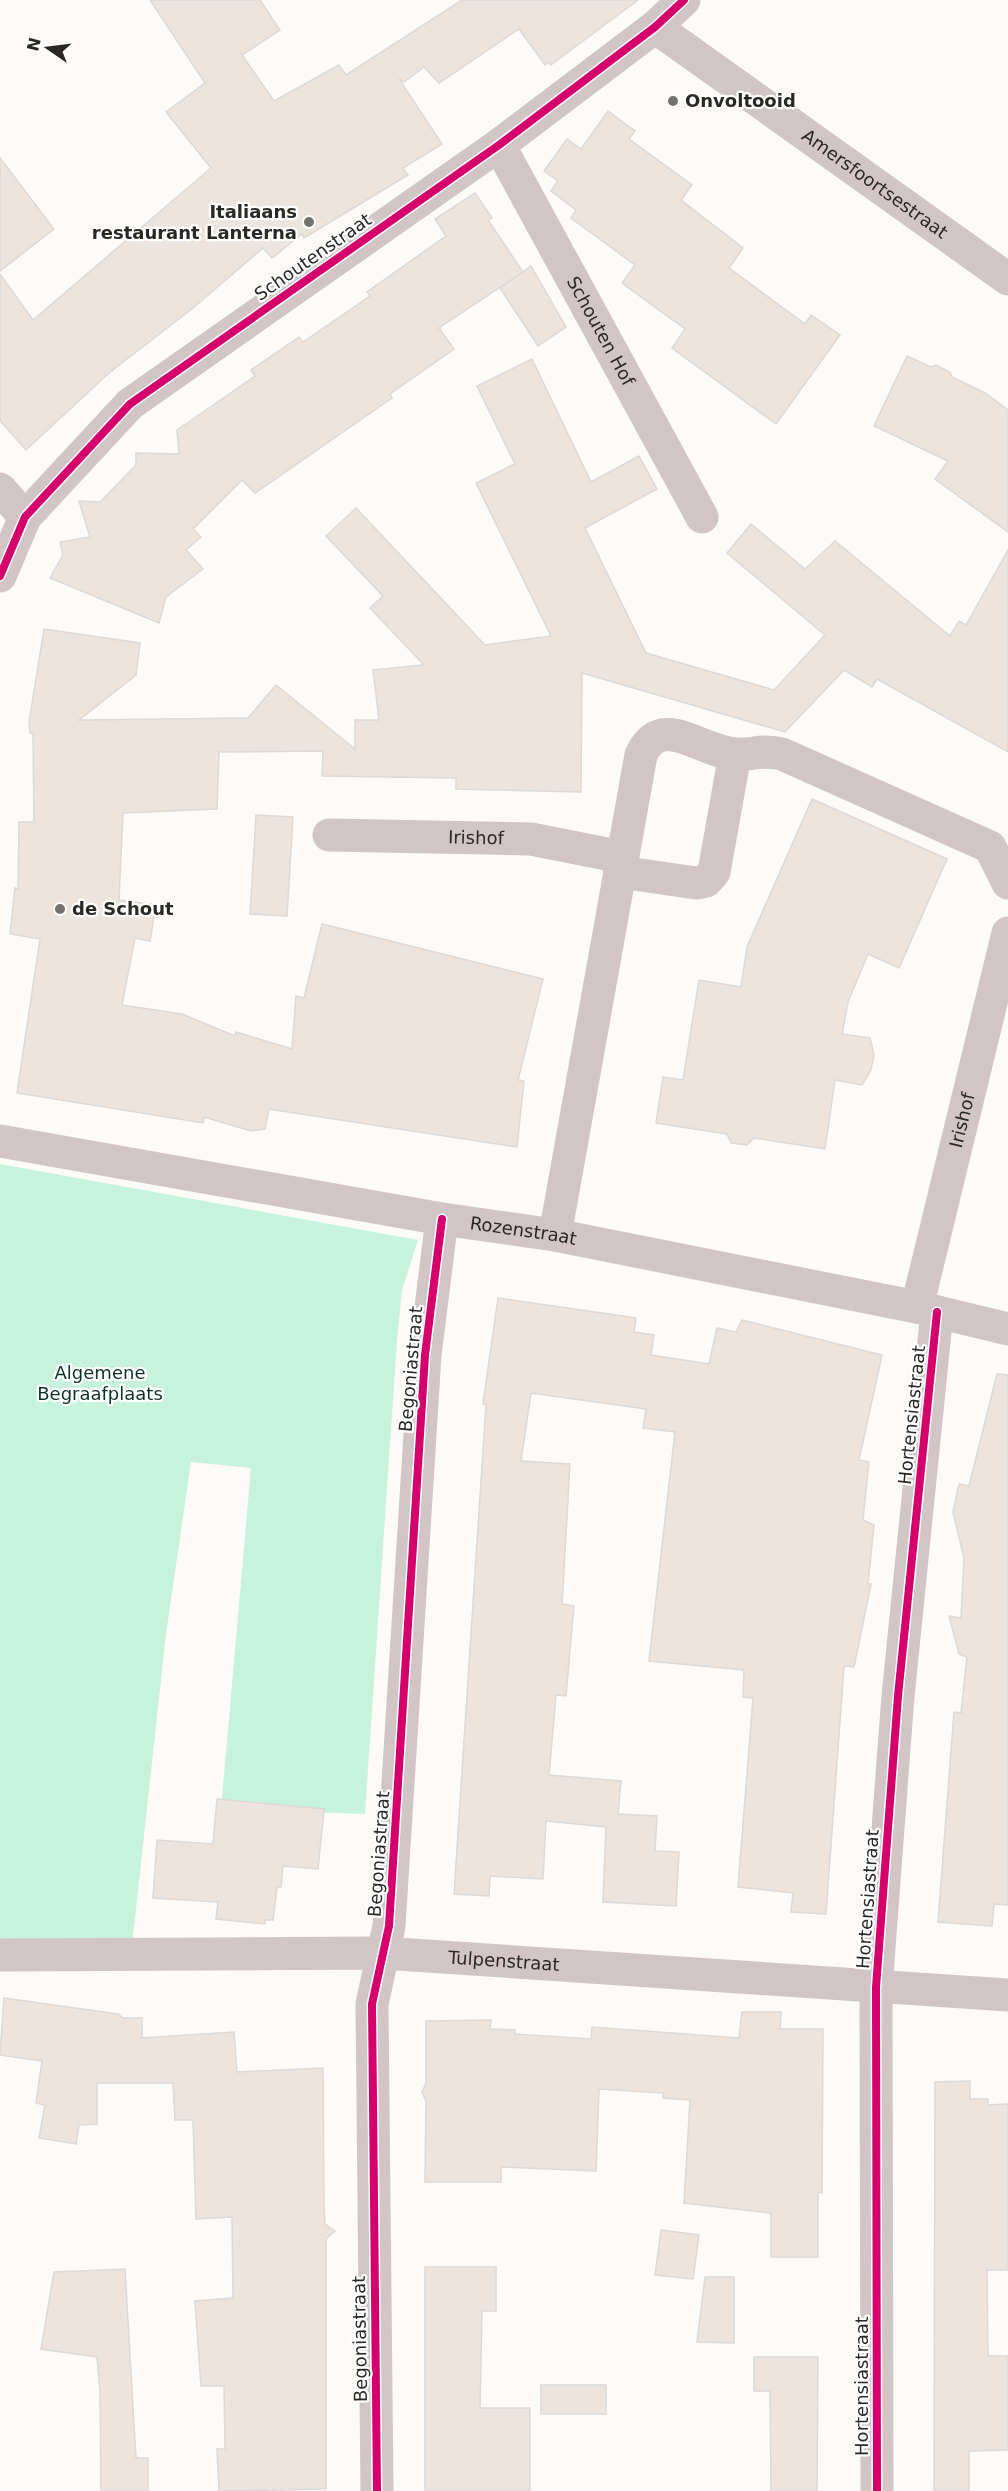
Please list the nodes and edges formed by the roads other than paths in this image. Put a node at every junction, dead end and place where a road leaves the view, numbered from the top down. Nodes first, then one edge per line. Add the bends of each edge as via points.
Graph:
1 (684, 0) edge
2 (655, 27) junction
3 (499, 145) junction
4 (1008, 279) edge
5 (0, 489) edge
6 (25, 517) junction
7 (702, 517) dead end
8 (0, 576) edge
9 (735, 754) junction
10 (329, 835) dead end
11 (621, 865) junction
12 (1008, 883) edge
13 (1008, 933) edge
14 (0, 1141) edge
15 (442, 1219) junction
16 (555, 1235) junction
17 (927, 1309) junction
18 (1008, 1329) edge
19 (382, 1953) junction
20 (0, 1955) edge
21 (876, 1987) junction
22 (1008, 1995) edge
23 (377, 2491) edge
24 (877, 2491) edge

1 - 2 street, Schoutenstraat
2 - 3 street, Schoutenstraat
2 - 4 street, Amersfoortsestraat
3 - 6 street, Schoutenstraat via 130,404
3 - 7 street, Schouten Hof
5 - 6 street
6 - 8 street, Schoutenstraat
9 - 11 street, Irishof via 714,872 706,881 696,883
9 - 11 street via 668,734 656,735 646,744
9 - 12 street via 782,754 969,836 990,847
10 - 11 street, Irishof via 531,839
11 - 16 street
13 - 17 street, Irishof
14 - 15 street, Rozenstraat
15 - 16 street, Rozenstraat
15 - 19 street, Begoniastraat via 424,1355 389,1926
16 - 17 street, Rozenstraat
17 - 18 street, Rozenstraat
17 - 21 street, Hortensiastraat
19 - 20 street, Tulpenstraat
19 - 21 street, Tulpenstraat
19 - 23 street, Begoniastraat via 372,2004
21 - 22 street, Tulpenstraat
21 - 24 street, Hortensiastraat

